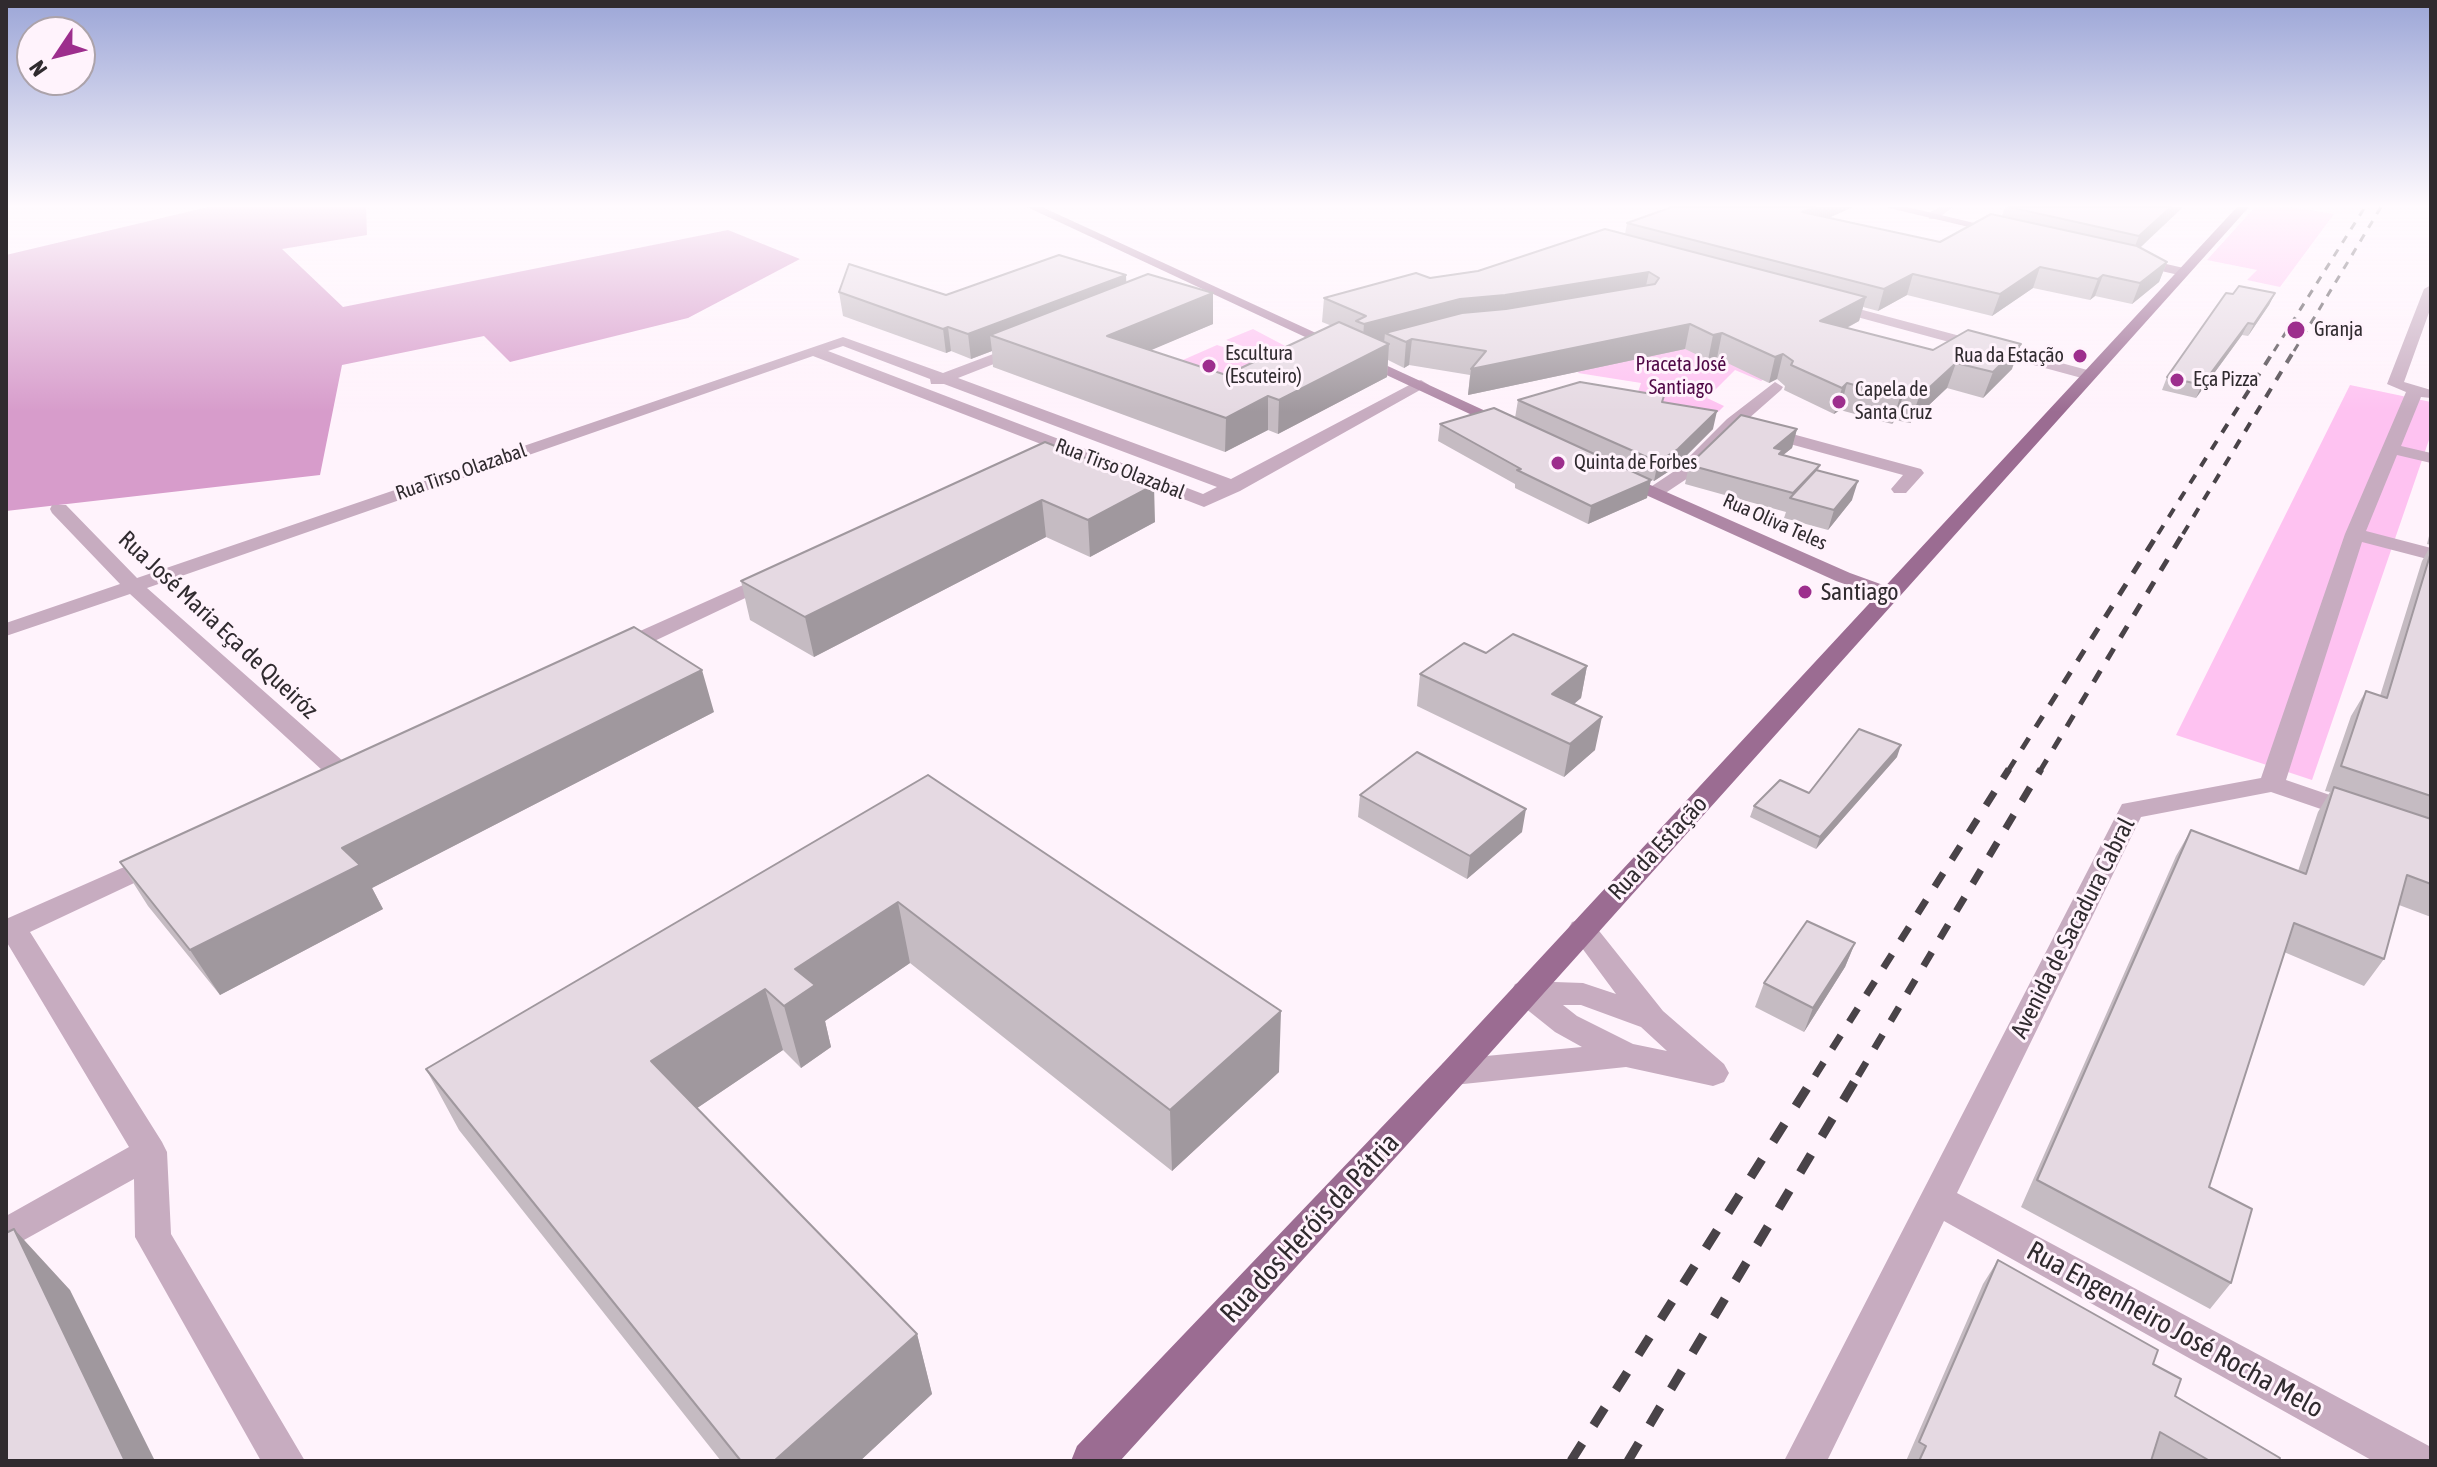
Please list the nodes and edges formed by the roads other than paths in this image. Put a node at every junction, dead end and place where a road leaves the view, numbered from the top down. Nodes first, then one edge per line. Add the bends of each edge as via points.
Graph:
1 (1183, 275) edge
2 (2180, 275) edge
3 (1193, 280) junction
4 (1173, 287) edge
5 (2431, 289) edge
6 (1819, 303) edge
7 (1030, 344) edge
8 (813, 351) junction
9 (1380, 351) edge
10 (1359, 357) junction
11 (2089, 375) junction
12 (945, 379) junction
13 (1421, 385) junction
14 (1775, 387) edge
15 (916, 389) junction
16 (2423, 393) edge
17 (1733, 423) junction
18 (1517, 429) edge
19 (1059, 446) junction
20 (2392, 449) junction
21 (2431, 458) edge
22 (1030, 460) edge
23 (1600, 467) edge
24 (1234, 487) junction
25 (1900, 489) dead end
26 (1655, 492) junction
27 (59, 509) dead end
28 (2355, 534) junction
29 (2431, 554) edge
30 (787, 572) edge
31 (133, 586) junction
32 (1890, 594) junction
33 (6, 630) edge
34 (601, 657) edge
35 (2272, 784) junction
36 (315, 789) edge
37 (2373, 820) edge
38 (171, 856) edge
39 (1582, 929) junction
40 (9, 930) edge
41 (1526, 992) junction
42 (1652, 1019) junction
43 (1626, 1055) junction
44 (1454, 1072) junction
45 (150, 1152) junction
46 (1936, 1199) junction
47 (6, 1234) edge
48 (284, 1461) edge
49 (1092, 1461) edge
50 (1805, 1461) edge
51 (2414, 1461) edge

1 - 3 main road
2 - 11 main road, Rua da Estação
3 - 4 street
3 - 10 main road
5 - 16 street via 2395,384
6 - 11 street
7 - 12 street
8 - 12 street, Rua Tirso Olazabal via 843,341
8 - 15 street, Rua Tirso Olazabal
8 - 31 street, Rua Tirso Olazabal
9 - 10 street
10 - 13 main road
11 - 32 main road, Rua da Estação
12 - 15 street
12 - 24 street, Rua Tirso Olazabal
13 - 18 main road
13 - 24 street, Rua Tirso Olazabal
14 - 17 street
15 - 19 street, Rua Tirso Olazabal
16 - 20 street
17 - 25 street via 1915,473
17 - 26 street via 1682,474
19 - 22 street
19 - 24 street, Rua Tirso Olazabal via 1204,501
20 - 21 street
20 - 28 street
23 - 26 main road, Rua Oliva Teles
26 - 32 main road, Rua Oliva Teles
27 - 31 street, Rua José Maria Eça de Queiróz
28 - 29 street
28 - 35 street
30 - 34 street
31 - 33 street, Rua Tirso Olazabal
31 - 36 street, Rua José Maria Eça de Queiróz via 351,773
32 - 39 main road, Rua da Estação
35 - 37 street
35 - 46 street, Avenida de Sacadura Cabral via 2131,810
38 - 40 street
39 - 41 main road, Rua da Estação
39 - 42 street
40 - 45 street
41 - 42 street via 1583,994
41 - 43 street via 1566,1024
41 - 44 main road, Rua dos Heróis da Pátria
42 - 43 street via 1713,1073
43 - 44 street
44 - 49 main road, Rua dos Heróis da Pátria
45 - 47 street
45 - 48 street via 153,1237
46 - 50 street, Avenida de Sacadura Cabral
46 - 51 street, Rua Engenheiro José Rocha Melo

